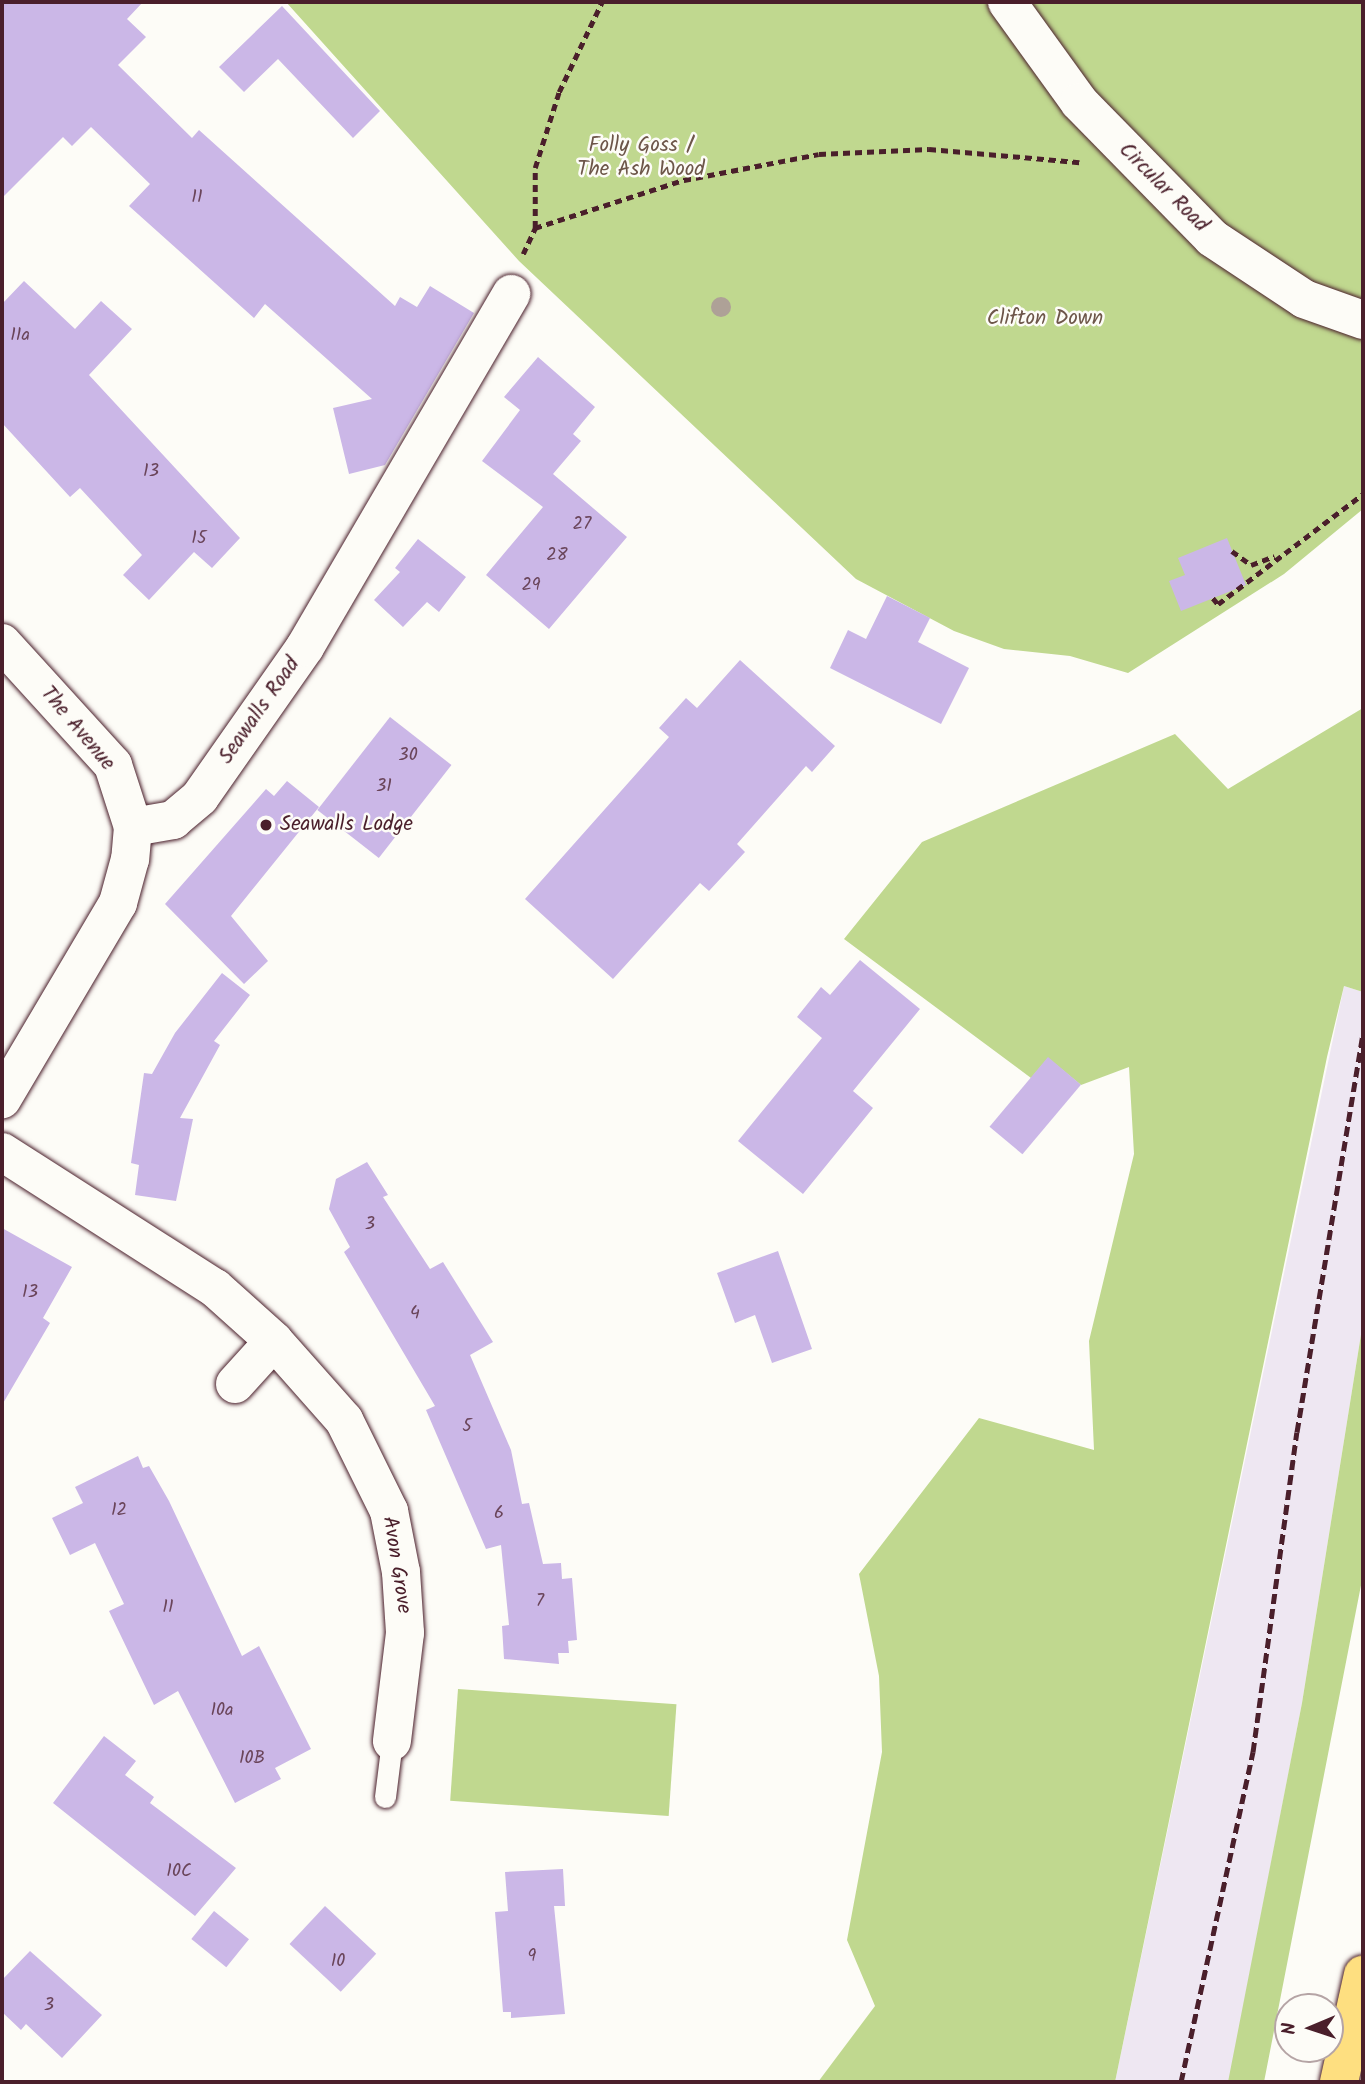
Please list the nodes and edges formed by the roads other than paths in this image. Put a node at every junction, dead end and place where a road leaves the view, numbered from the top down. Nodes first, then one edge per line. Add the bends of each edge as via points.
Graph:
1 (1007, 2) edge
2 (510, 294) road end
3 (1363, 320) edge
4 (2, 643) edge
5 (133, 827) junction
6 (2, 1099) edge
7 (2, 1152) edge
8 (274, 1341) junction
9 (235, 1384) dead end
10 (392, 1741) joint
11 (385, 1797) dead end
12 (1363, 1975) edge
13 (1339, 2082) edge

1 - 3 street, Circular Road via 1079,102 1212,238 1304,299
2 - 5 street, Seawalls Road via 306,647 207,786 173,820
4 - 5 street, The Avenue via 113,765
5 - 6 street via 118,903
7 - 8 street, Avon Grove via 215,1288
8 - 9 street
8 - 10 street, Avon Grove via 344,1420 389,1511 401,1572 405,1633
10 - 11 lane
12 - 13 highway

